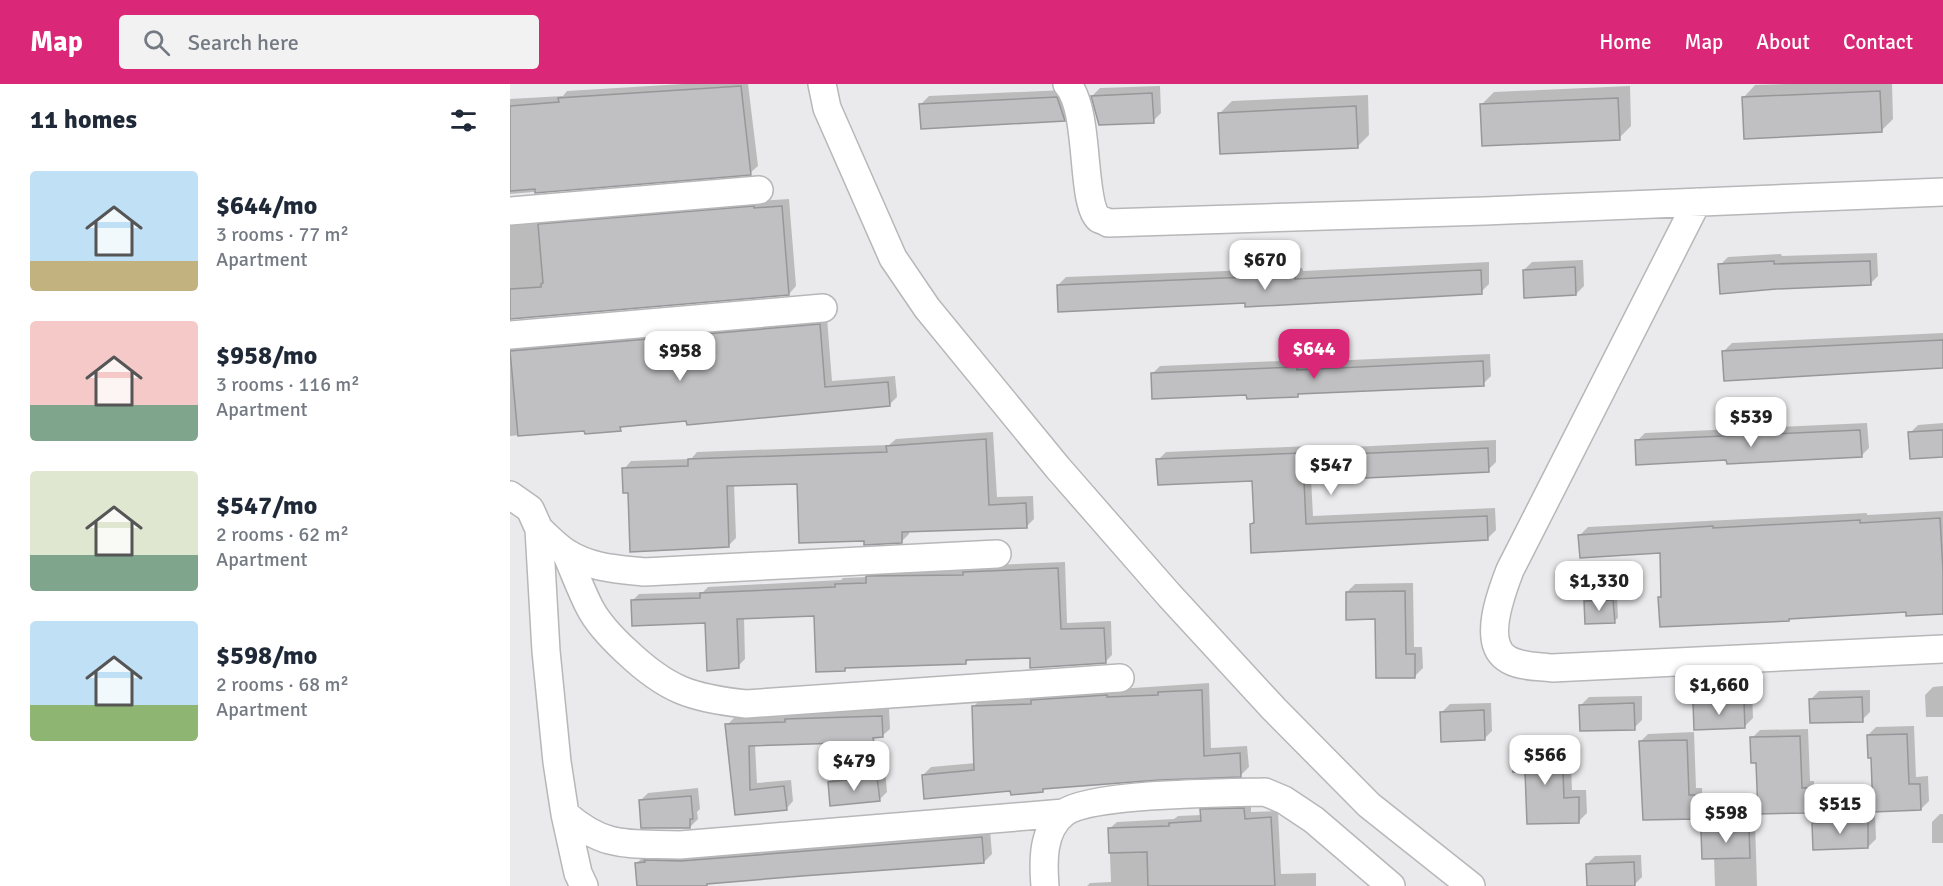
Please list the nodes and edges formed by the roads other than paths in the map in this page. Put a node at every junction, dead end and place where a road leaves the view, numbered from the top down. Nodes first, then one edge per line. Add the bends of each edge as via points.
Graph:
1 (822, 84) edge
2 (1067, 84) edge
3 (759, 190) dead end
4 (1943, 192) edge
5 (1697, 202) junction
6 (510, 211) edge
7 (823, 308) dead end
8 (510, 335) edge
9 (510, 495) edge
10 (539, 529) junction
11 (566, 553) junction
12 (996, 554) dead end
13 (1943, 649) edge
14 (1120, 678) dead end
15 (1064, 813) junction
16 (565, 814) junction
17 (584, 886) edge
18 (1045, 886) edge
19 (1391, 886) edge
20 (1471, 886) edge

1 - 20 street via 827,108 893,258 927,308 1058,468 1274,709 1369,805
2 - 5 street via 1074,92 1082,131 1091,204 1098,218 1108,222
3 - 6 street
4 - 5 street
5 - 13 street via 1510,570 1497,604 1497,643 1506,658 1552,668
7 - 8 street
9 - 10 street via 530,509
10 - 11 street
10 - 16 street via 546,651
11 - 12 street via 588,564 644,572
11 - 14 street via 591,609 622,648 665,683 711,700 746,704
15 - 16 street via 680,845 617,843 595,836
15 - 18 street via 1050,829 1045,849
15 - 19 street via 1082,805 1117,800 1265,792 1314,820
16 - 17 street

